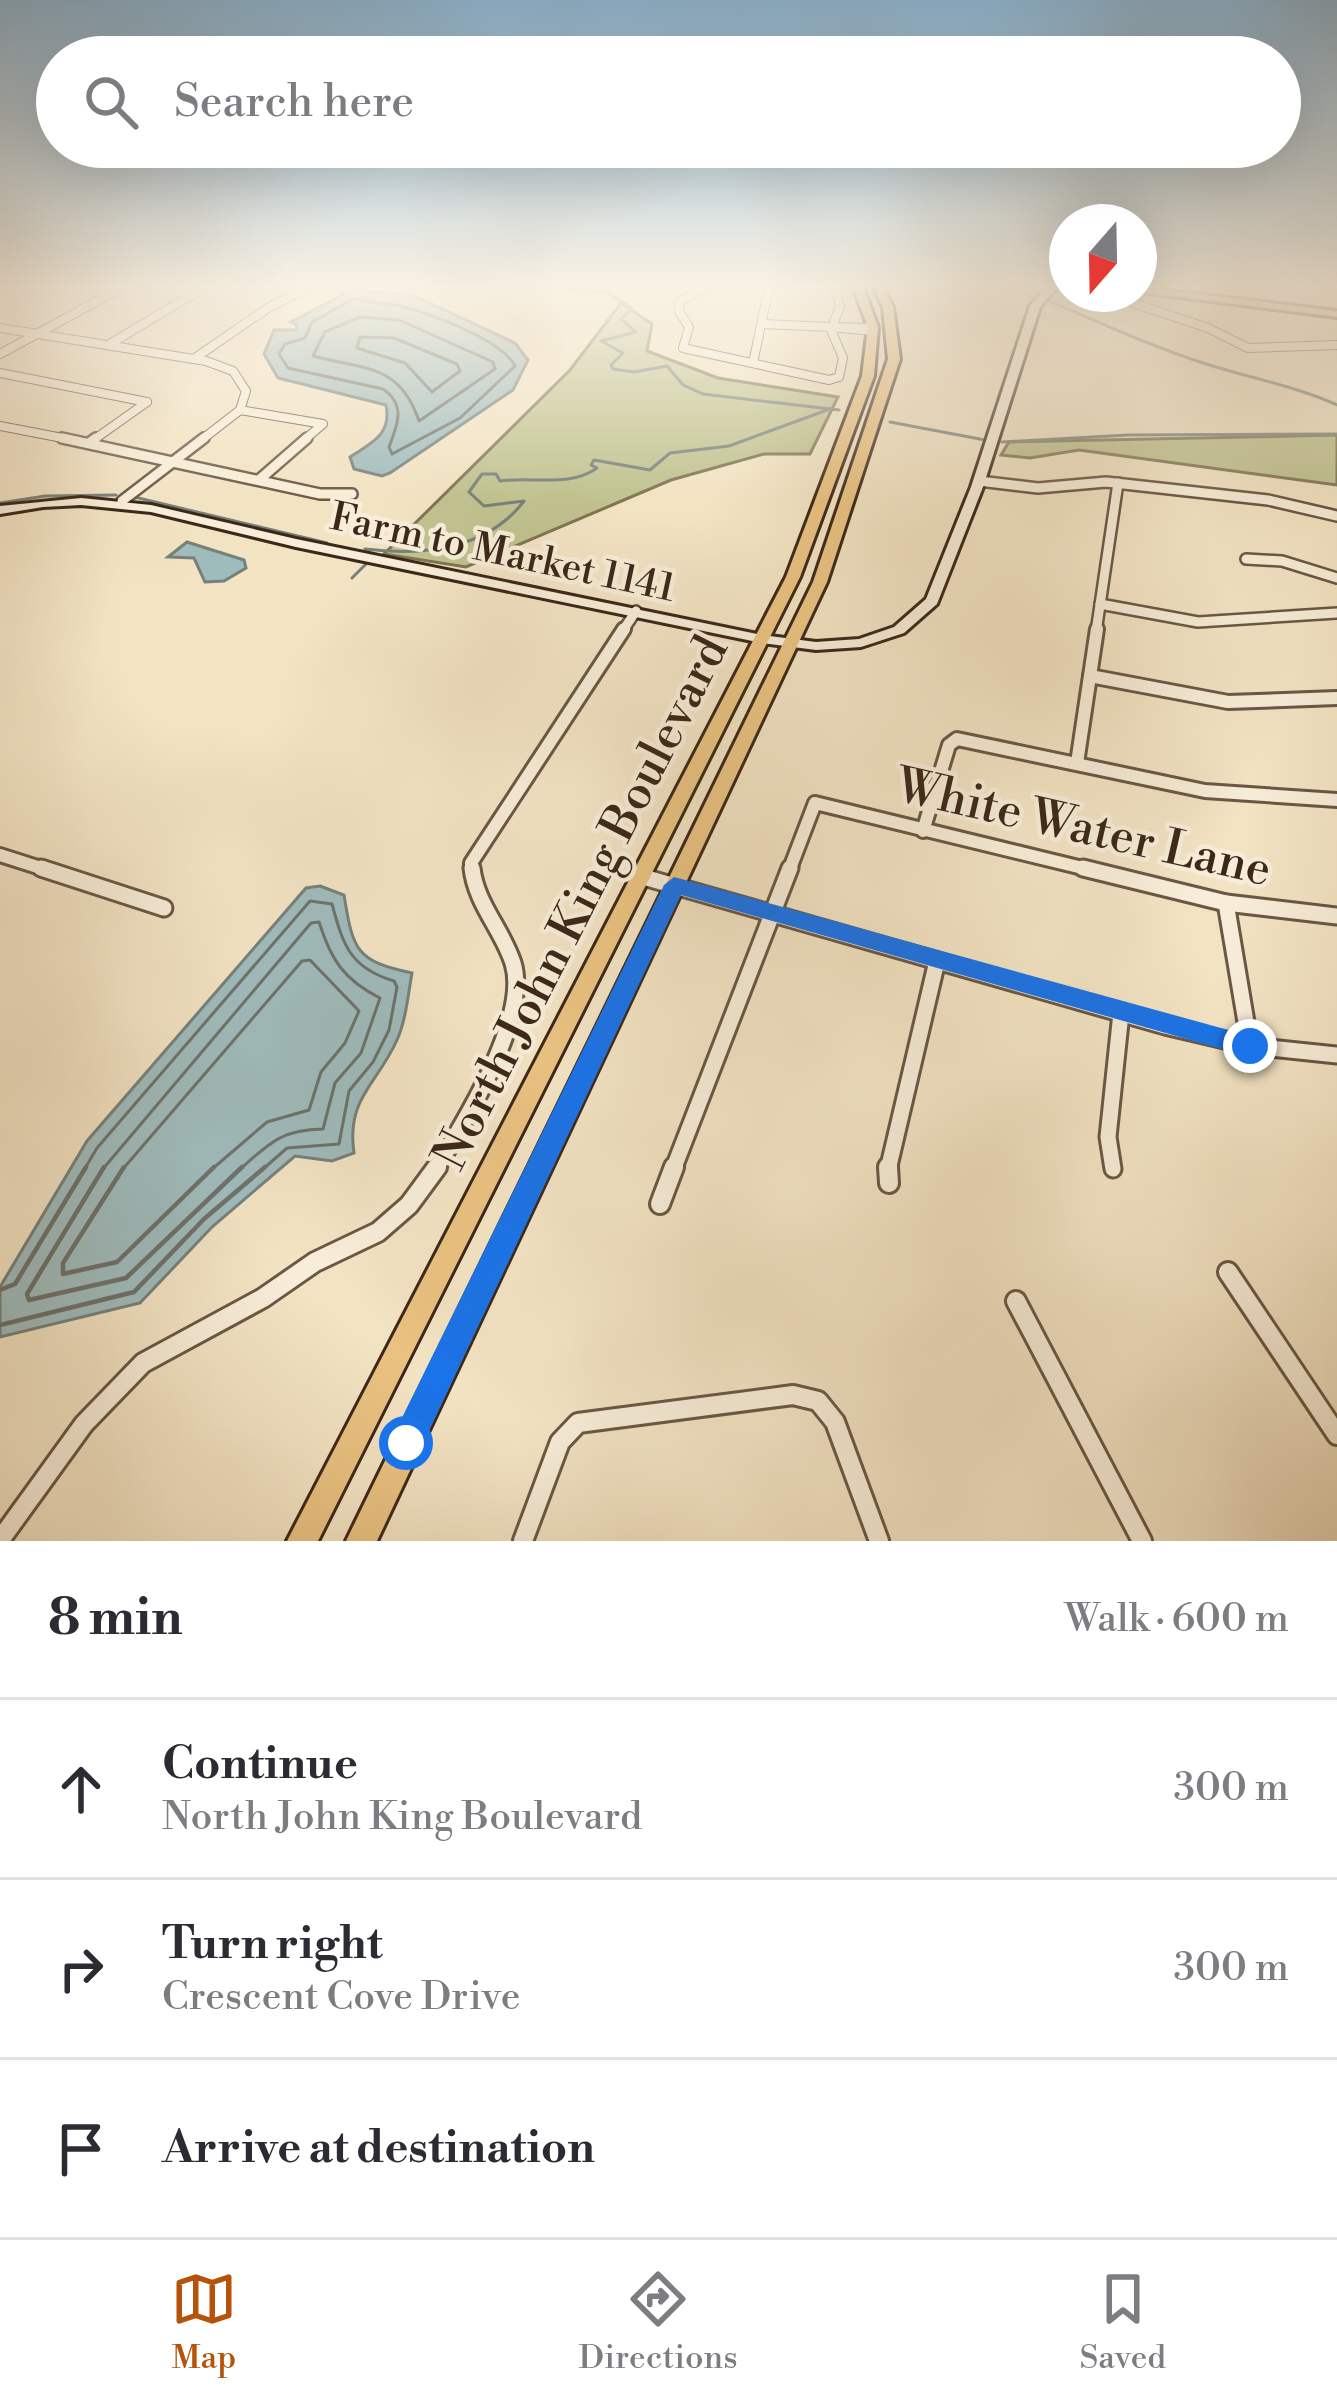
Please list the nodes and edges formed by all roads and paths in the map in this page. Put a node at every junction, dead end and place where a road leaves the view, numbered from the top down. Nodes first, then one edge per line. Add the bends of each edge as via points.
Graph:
1 (194, 359) edge
2 (734, 359) edge
3 (754, 359) edge
4 (844, 359) edge
5 (872, 359) edge
6 (1018, 359) edge
7 (753, 363) junction
8 (0, 374) edge
9 (240, 410) junction
10 (0, 426) edge
11 (89, 443) junction
12 (855, 445) junction
13 (173, 459) junction
14 (260, 479) junction
15 (980, 481) junction
16 (1118, 483) junction
17 (352, 494) dead end
18 (122, 501) junction
19 (0, 510) edge
20 (1337, 516) edge
21 (1246, 559) dead end
22 (1337, 578) edge
23 (1100, 604) junction
24 (636, 611) junction
25 (1337, 613) edge
26 (762, 639) junction
27 (793, 644) junction
28 (1090, 676) junction
29 (1337, 698) edge
30 (1077, 763) junction
31 (1337, 800) edge
32 (923, 831) junction
33 (0, 854) edge
34 (640, 876) junction
35 (674, 885) junction
36 (1226, 903) junction
37 (164, 908) dead end
38 (770, 912) junction
39 (1337, 916) edge
40 (937, 961) junction
41 (1121, 1013) junction
42 (1250, 1046) junction
43 (1337, 1055) edge
44 (1113, 1168) dead end
45 (889, 1183) dead end
46 (660, 1204) dead end
47 (1228, 1272) dead end
48 (1016, 1301) dead end
49 (1337, 1435) edge
50 (0, 1540) edge
51 (302, 1541) edge
52 (361, 1541) edge
53 (523, 1541) edge
54 (879, 1541) edge
55 (1142, 1541) edge

1 - 9 street via 244,379
2 - 7 street
3 - 7 street
4 - 7 street via 833,380
5 - 12 main road, North John King Boulevard
6 - 15 street, Farm to Market 1141
8 - 11 street via 147,402
9 - 13 street
9 - 14 street via 323,424
10 - 11 street
11 - 13 street
12 - 26 main road, North John King Boulevard
12 - 27 main road, North John King Boulevard via 820,582
13 - 14 street
13 - 18 street
14 - 17 street
15 - 16 street via 1038,488
15 - 27 street, Farm to Market 1141 via 940,585 918,617 861,643
16 - 20 street
16 - 23 street
18 - 19 street, Farm to Market 1141
18 - 24 street, Farm to Market 1141
21 - 22 street
23 - 25 street via 1198,622
23 - 28 street
24 - 26 street, Farm to Market 1141
24 - 50 street via 471,863 479,905 516,971 515,1010 418,1195 391,1224 139,1366
26 - 27 street, Farm to Market 1141
26 - 34 main road, North John King Boulevard
27 - 35 main road, North John King Boulevard
28 - 29 street via 1228,702
28 - 30 street
30 - 31 street via 1205,791
30 - 32 street via 957,739
32 - 36 street, White Water Lane
32 - 38 street, White Water Lane via 815,803
33 - 37 street
34 - 35 street
34 - 51 main road, North John King Boulevard
35 - 38 street
35 - 52 main road, North John King Boulevard
36 - 39 street, White Water Lane
36 - 42 street
38 - 40 street
38 - 46 street
40 - 41 street
40 - 45 street via 887,1159
41 - 42 street
41 - 44 street via 1108,1137
42 - 43 street
47 - 49 street
48 - 55 street
53 - 54 street via 560,1442 578,1423 793,1395 818,1401 835,1422

